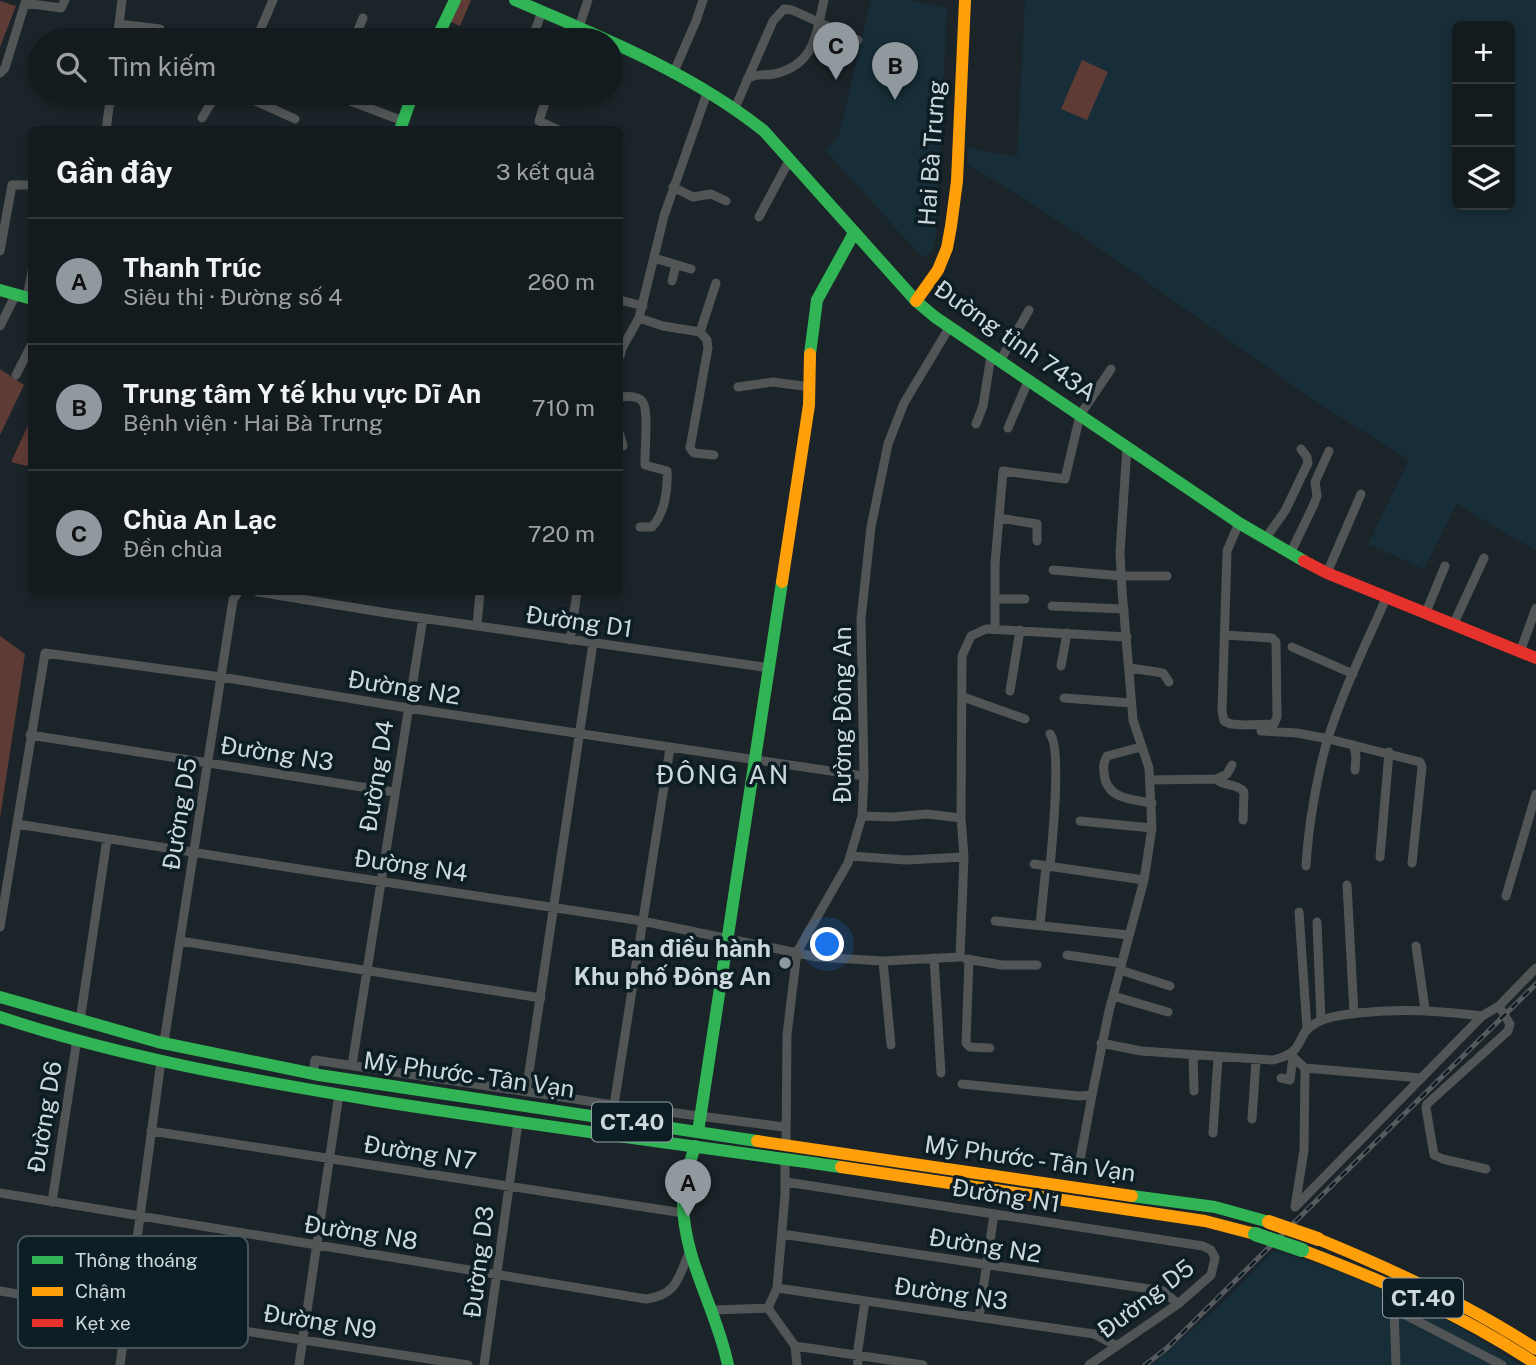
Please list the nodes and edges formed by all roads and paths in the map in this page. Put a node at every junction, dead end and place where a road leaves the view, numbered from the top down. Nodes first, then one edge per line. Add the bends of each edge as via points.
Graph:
1 (65, 0) edge
2 (122, 0) edge
3 (273, 0) edge
4 (455, 0) edge
5 (515, 0) edge
6 (588, 0) edge
7 (703, 0) edge
8 (824, 0) edge
9 (965, 0) edge
10 (542, 11) junction
11 (363, 18) dead end
12 (819, 23) junction
13 (119, 24) junction
14 (579, 27) joint
15 (118, 28) edge
16 (152, 28) edge
17 (261, 28) edge
18 (359, 28) edge
19 (442, 28) edge
20 (536, 28) edge
21 (858, 40) dead end
22 (623, 46) edge
23 (0, 74) edge
24 (673, 75) junction
25 (747, 79) junction
26 (707, 93) junction
27 (109, 105) edge
28 (210, 105) edge
29 (264, 105) edge
30 (357, 105) edge
31 (408, 105) edge
32 (544, 105) edge
33 (735, 108) junction
34 (202, 118) dead end
35 (295, 119) dead end
36 (401, 125) edge
37 (107, 126) edge
38 (550, 126) edge
39 (790, 159) junction
40 (28, 185) edge
41 (673, 187) junction
42 (726, 201) dead end
43 (759, 217) dead end
44 (854, 233) junction
45 (0, 251) edge
46 (654, 258) junction
47 (676, 265) junction
48 (691, 270) dead end
49 (672, 281) dead end
50 (716, 283) dead end
51 (0, 290) edge
52 (25, 297) edge
53 (623, 301) edge
54 (916, 301) junction
55 (643, 306) junction
56 (1029, 310) dead end
57 (639, 318) junction
58 (0, 326) edge
59 (949, 328) junction
60 (700, 332) junction
61 (623, 346) edge
62 (28, 352) edge
63 (996, 359) junction
64 (1111, 369) dead end
65 (16, 375) dead end
66 (1028, 379) junction
67 (738, 387) dead end
68 (810, 387) junction
69 (623, 397) edge
70 (1080, 415) junction
71 (976, 424) dead end
72 (1008, 428) dead end
73 (1127, 447) junction
74 (1301, 449) dead end
75 (1329, 451) dead end
76 (714, 455) dead end
77 (1361, 494) dead end
78 (999, 517) junction
79 (1239, 523) junction
80 (640, 527) dead end
81 (1265, 539) junction
82 (1037, 541) dead end
83 (1290, 554) junction
84 (1484, 558) dead end
85 (1446, 566) dead end
86 (1053, 570) dead end
87 (1327, 573) junction
88 (1122, 576) junction
89 (1167, 576) dead end
90 (236, 595) edge
91 (277, 595) edge
92 (480, 595) edge
93 (577, 595) edge
94 (1387, 596) junction
95 (995, 599) junction
96 (1025, 599) dead end
97 (1052, 606) dead end
98 (1536, 608) edge
99 (1124, 609) junction
100 (1426, 612) junction
101 (423, 618) junction
102 (1454, 623) junction
103 (477, 626) junction
104 (995, 629) junction
105 (1020, 630) junction
106 (1067, 633) junction
107 (1224, 635) junction
108 (1127, 637) junction
109 (570, 640) junction
110 (593, 643) junction
111 (1292, 647) dead end
112 (1520, 652) junction
113 (1536, 658) edge
114 (1061, 666) dead end
115 (770, 668) junction
116 (1130, 668) junction
117 (1353, 674) junction
118 (221, 677) junction
119 (1169, 682) dead end
120 (1010, 691) dead end
121 (963, 697) junction
122 (1064, 698) dead end
123 (1131, 703) junction
124 (408, 708) junction
125 (1025, 719) dead end
126 (1261, 731) dead end
127 (1050, 733) dead end
128 (580, 734) junction
129 (30, 735) junction
130 (1329, 739) junction
131 (1354, 745) junction
132 (1141, 747) junction
133 (670, 748) junction
134 (1389, 752) junction
135 (757, 760) junction
136 (208, 763) junction
137 (1232, 765) dead end
138 (1355, 770) dead end
139 (864, 776) junction
140 (1216, 779) junction
141 (1151, 780) junction
142 (394, 792) junction
143 (1536, 794) edge
144 (1152, 803) junction
145 (862, 816) junction
146 (961, 818) junction
147 (1243, 820) dead end
148 (1080, 821) dead end
149 (17, 824) junction
150 (1152, 828) junction
151 (107, 839) junction
152 (193, 853) junction
153 (850, 856) junction
154 (964, 857) junction
155 (1381, 857) dead end
156 (1412, 863) dead end
157 (1034, 864) dead end
158 (1306, 866) dead end
159 (1048, 867) junction
160 (380, 880) junction
161 (1144, 880) junction
162 (1347, 885) dead end
163 (1506, 896) dead end
164 (554, 907) junction
165 (1299, 912) dead end
166 (642, 921) junction
167 (995, 921) dead end
168 (1317, 922) dead end
169 (1040, 925) junction
170 (0, 927) edge
171 (1129, 935) junction
172 (729, 938) junction
173 (180, 941) junction
174 (1416, 946) dead end
175 (797, 953) junction
176 (1067, 955) dead end
177 (934, 958) junction
178 (964, 958) junction
179 (883, 961) junction
180 (1037, 965) dead end
181 (1120, 966) junction
182 (1536, 968) edge
183 (366, 970) junction
184 (1170, 986) dead end
185 (1113, 996) junction
186 (0, 997) edge
187 (541, 998) junction
188 (1499, 1006) junction
189 (1425, 1010) junction
190 (1168, 1012) dead end
191 (1354, 1014) junction
192 (1482, 1016) junction
193 (0, 1017) edge
194 (80, 1021) junction
195 (1321, 1021) junction
196 (1307, 1029) junction
197 (77, 1039) junction
198 (164, 1042) junction
199 (1101, 1044) junction
200 (891, 1045) dead end
201 (990, 1048) dead end
202 (1193, 1055) junction
203 (1292, 1056) junction
204 (1218, 1057) junction
205 (1256, 1060) junction
206 (162, 1061) junction
207 (352, 1065) junction
208 (1305, 1068) junction
209 (941, 1073) dead end
210 (313, 1074) junction
211 (1281, 1078) dead end
212 (1421, 1078) junction
213 (962, 1084) dead end
214 (1194, 1091) dead end
215 (526, 1092) junction
216 (339, 1094) junction
217 (1092, 1095) junction
218 (614, 1105) junction
219 (700, 1117) junction
220 (1252, 1119) dead end
221 (518, 1123) junction
222 (785, 1127) junction
223 (151, 1131) junction
224 (1213, 1133) dead end
225 (696, 1139) junction
226 (785, 1153) junction
227 (329, 1159) junction
228 (1080, 1160) dead end
229 (1486, 1169) dead end
230 (786, 1182) junction
231 (508, 1186) junction
232 (0, 1193) edge
233 (52, 1202) junction
234 (683, 1213) junction
235 (994, 1214) junction
236 (139, 1217) junction
237 (782, 1234) junction
238 (136, 1236) edge
239 (317, 1246) junction
240 (690, 1251) junction
241 (1216, 1258) joint
242 (987, 1266) junction
243 (497, 1275) junction
244 (777, 1288) junction
245 (0, 1291) edge
246 (18, 1294) edge
247 (865, 1301) junction
248 (1178, 1304) junction
249 (768, 1308) junction
250 (713, 1310) junction
251 (979, 1317) junction
252 (248, 1331) edge
253 (303, 1339) junction
254 (795, 1346) junction
255 (1117, 1346) junction
256 (1536, 1349) edge
257 (858, 1360) edge
258 (1536, 1364) edge
259 (299, 1365) edge
260 (468, 1365) edge
261 (484, 1365) edge
262 (728, 1365) edge
263 (797, 1365) edge
264 (923, 1365) edge
265 (1088, 1365) edge
266 (1396, 1365) edge
267 (1502, 1365) edge

1 - 23 street via 61,8 25,4
2 - 13 street
3 - 17 street
4 - 19 main road
5 - 10 main road, Đường tỉnh 743A
6 - 14 street
7 - 24 street
8 - 12 street
9 - 54 main road, Hai Bà Trưng via 951,226 938,270
10 - 14 main road, Đường tỉnh 743A
10 - 20 street
11 - 18 street
12 - 21 street
12 - 25 street via 811,50 802,60 774,74
12 - 25 street via 792,10 781,11
13 - 15 street
13 - 16 street
22 - 24 main road, Đường tỉnh 743A
24 - 26 main road, Đường tỉnh 743A
25 - 33 street
26 - 33 main road, Đường tỉnh 743A
26 - 41 street
27 - 37 street
28 - 34 street
29 - 35 street
30 - 36 street
31 - 36 main road
32 - 38 street via 539,121
33 - 39 main road, Đường tỉnh 743A
39 - 43 street
39 - 44 main road, Đường tỉnh 743A
40 - 45 street via 12,185
41 - 42 street via 693,197 711,194
41 - 46 street
44 - 54 main road, Đường tỉnh 743A
44 - 68 main road via 817,300
46 - 47 street
46 - 55 street
47 - 48 street
47 - 49 street
50 - 60 street
51 - 52 main road
52 - 58 street
53 - 55 street
54 - 59 main road, Đường tỉnh 743A
55 - 57 street
56 - 63 street
57 - 60 street
57 - 61 street
59 - 63 main road, Đường tỉnh 743A
59 - 139 street, Đường Đông An via 894,424 871,527 861,619
60 - 76 street via 708,340 708,348 690,447 694,453
62 - 65 street
63 - 66 main road, Đường tỉnh 743A
63 - 71 street
64 - 70 street
66 - 70 main road, Đường tỉnh 743A
66 - 72 street
67 - 68 street via 773,382
68 - 115 main road
69 - 80 street via 645,402 645,465 667,471 667,493 656,522 652,527
70 - 73 main road, Đường tỉnh 743A
70 - 78 street via 1065,479 1003,471
73 - 79 main road, Đường tỉnh 743A
73 - 88 street
74 - 81 street via 1308,463 1285,511
75 - 83 street via 1315,482 1314,504
77 - 87 street
78 - 82 street via 1037,524
78 - 95 street
79 - 81 main road, Đường tỉnh 743A
79 - 107 street via 1227,553
81 - 83 main road, Đường tỉnh 743A
83 - 87 main road, Đường tỉnh 743A
84 - 102 street
85 - 100 street
86 - 88 street
87 - 94 main road, Đường tỉnh 743A
88 - 89 street
88 - 99 street
90 - 118 street, Đường D5
91 - 101 street, Đường D1
92 - 103 street
93 - 109 street
94 - 100 main road, Đường tỉnh 743A
94 - 117 street
95 - 96 street
95 - 104 street
97 - 99 street
98 - 112 street
99 - 108 street
100 - 102 main road, Đường tỉnh 743A
101 - 103 street, Đường D1
101 - 124 street, Đường D4
102 - 112 main road, Đường tỉnh 743A
103 - 109 street, Đường D1
104 - 105 street
104 - 121 street via 976,632 964,648
105 - 106 street
105 - 120 street
106 - 108 street
106 - 114 street
107 - 107 street via 1224,721 1274,724 1278,717 1276,642
108 - 116 street
109 - 110 street, Đường D1
110 - 115 street, Đường D1
110 - 128 street
111 - 117 street
112 - 113 main road, Đường tỉnh 743A
115 - 135 main road
116 - 119 street via 1163,673
116 - 123 street
117 - 130 street
118 - 124 street, Đường N2
118 - 129 street, Đường N2 via 45,653
118 - 136 street, Đường D5
121 - 125 street
121 - 146 street
122 - 123 street
123 - 132 street
124 - 128 street, Đường N2
124 - 142 street, Đường D4
126 - 130 street
127 - 159 street via 1055,774
128 - 133 street, Đường N2
128 - 164 street
129 - 136 street, Đường N3
129 - 149 street
130 - 131 street
130 - 158 street via 1308,828
131 - 134 street
131 - 138 street
132 - 141 street
132 - 144 street via 1107,756 1104,778 1107,787 1122,798
133 - 135 street, Đường N2
133 - 166 street
134 - 155 street
134 - 156 street via 1420,762 1422,767
135 - 139 street, Đường N2
135 - 172 main road
136 - 142 street, Đường N3
136 - 152 street, Đường D5
137 - 140 street
139 - 145 street, Đường Đông An
140 - 141 street
140 - 147 street via 1244,792
141 - 144 street
142 - 160 street, Đường D4
143 - 163 street
144 - 150 street
145 - 146 street
145 - 153 street, Đường Đông An
146 - 154 street
148 - 150 street
149 - 151 street, Đường N4
149 - 170 street
150 - 161 street
151 - 152 street, Đường N4
151 - 194 street
152 - 160 street, Đường N4
152 - 173 street, Đường D5
153 - 154 street via 906,860
153 - 175 street, Đường Đông An
154 - 178 street
157 - 159 street
159 - 161 street
159 - 169 street
160 - 164 street, Đường N4
160 - 183 street, Đường D4
161 - 171 street
162 - 191 street
164 - 166 street, Đường N4
164 - 187 street
165 - 196 street
166 - 172 street, Đường N4
166 - 218 street
167 - 169 street
168 - 195 street
169 - 171 street
171 - 181 street
172 - 175 street, Đường N4
172 - 219 main road
173 - 183 street
173 - 198 street, Đường D5
174 - 189 street
175 - 179 street, Đường N4
175 - 222 street, Đường Đông An
176 - 181 street
177 - 178 street, Đường N4
177 - 179 street, Đường N4
177 - 209 street
178 - 180 street, Đường N4
178 - 201 street via 966,1043
179 - 200 street
181 - 184 street
181 - 185 street
182 - 188 street
183 - 187 street
183 - 207 street, Đường D4
185 - 190 street
185 - 199 street
186 - 194 main road, Mỹ Phước - Tân Vạn / CT.40
187 - 215 street
188 - 192 street
188 - 229 street via 1510,1024 1508,1031 1426,1108 1434,1155
189 - 191 street
189 - 192 street
191 - 195 street
192 - 212 street
193 - 197 main road, Mỹ Phước - Tân Vạn / CT.40
194 - 198 main road, Mỹ Phước - Tân Vạn / CT.40
195 - 196 street
196 - 203 street
197 - 206 main road, Mỹ Phước - Tân Vạn / CT.40
197 - 233 street, Đường D6
198 - 210 main road, Mỹ Phước - Tân Vạn / CT.40
199 - 202 street
199 - 217 street
202 - 204 street
202 - 214 street
203 - 205 street
203 - 208 street
203 - 211 street via 1290,1080
204 - 205 street
204 - 224 street
205 - 220 street
206 - 216 main road, Mỹ Phước - Tân Vạn / CT.40
206 - 223 street
207 - 210 street via 315,1060
207 - 215 street
208 - 212 street
208 - 212 street via 1304,1150 1295,1207
210 - 225 main road, Mỹ Phước - Tân Vạn / CT.40
213 - 217 street
215 - 218 street
216 - 221 main road, Mỹ Phước - Tân Vạn / CT.40
216 - 227 street
217 - 228 street
218 - 219 street
219 - 222 street
219 - 225 main road
221 - 225 main road, Mỹ Phước - Tân Vạn / CT.40
221 - 231 street, Đường D3
222 - 226 street, Đường Đông An
223 - 227 street, Đường N7
223 - 236 street
225 - 226 main road, Mỹ Phước - Tân Vạn / CT.40
225 - 234 main road via 685,1179
226 - 230 street
226 - 256 main road, Mỹ Phước - Tân Vạn / CT.40, bridge via 1215,1207 1382,1264
226 - 258 main road, Mỹ Phước - Tân Vạn / CT.40, bridge via 1205,1221 1255,1234 1419,1296
227 - 231 street, Đường N7
227 - 239 street
230 - 235 street, Đường N1
230 - 237 street
231 - 234 street, Đường N7
231 - 243 street, Đường D3
232 - 233 street, Đường N8
233 - 236 street, Đường N8
234 - 240 main road
235 - 241 street, Đường N1 via 1203,1246
235 - 242 street
236 - 238 street
236 - 239 street, Đường N8
237 - 242 street, Đường N2
237 - 244 street
239 - 243 street, Đường N8
239 - 253 street
240 - 243 street, Đường N8 via 669,1293 646,1299
240 - 250 main road
241 - 248 street, Đường D5 via 1212,1275
242 - 248 street, Đường N2 via 1163,1291
242 - 251 street
243 - 261 street, Đường D3
244 - 247 street, Đường N3
244 - 249 street
245 - 246 street, Đường N9
247 - 251 street, Đường N3
247 - 257 street
248 - 255 street, Đường D5
249 - 250 street
249 - 254 street
250 - 262 main road
251 - 255 street, Đường N3 via 1094,1334
252 - 253 street, Đường N9
253 - 259 street
253 - 260 street, Đường N9
254 - 257 street
254 - 263 street
255 - 265 street, Đường D5
257 - 264 street
266 - 267 street via 1394,1308

